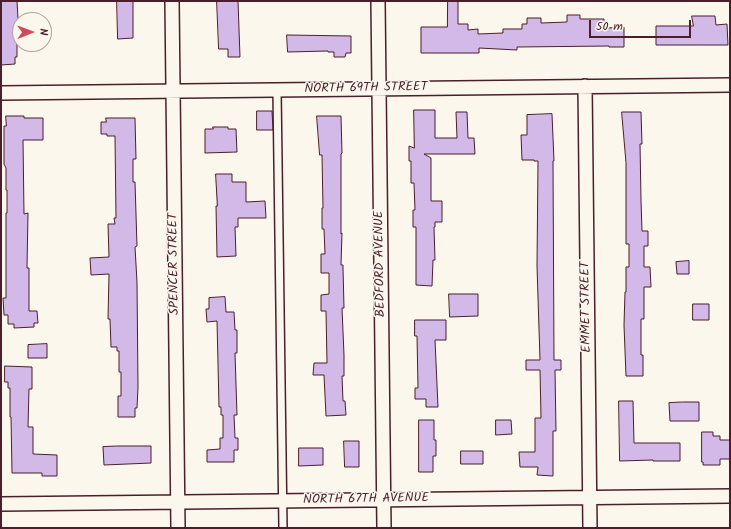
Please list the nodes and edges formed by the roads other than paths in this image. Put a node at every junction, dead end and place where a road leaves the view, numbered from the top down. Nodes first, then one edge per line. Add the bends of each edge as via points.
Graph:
1 (172, 1) edge
2 (378, 1) edge
3 (730, 85) edge
4 (585, 86) junction
5 (379, 89) junction
6 (277, 90) junction
7 (173, 91) junction
8 (1, 93) edge
9 (730, 496) edge
10 (589, 498) junction
11 (384, 500) junction
12 (282, 501) junction
13 (178, 502) junction
14 (1, 504) edge
15 (178, 528) edge
16 (283, 528) edge
17 (384, 528) edge
18 (590, 528) edge

1 - 7 street, SPENCER STREET
2 - 5 street, BEDFORD AVENUE
3 - 4 street, NORTH 69TH STREET
4 - 5 street, NORTH 69TH STREET
4 - 10 street, EMMET STREET
5 - 6 street, NORTH 69TH STREET
5 - 11 street, BEDFORD AVENUE
6 - 7 street, NORTH 69TH STREET
6 - 12 lane
7 - 8 street, NORTH 69TH STREET
7 - 13 street, SPENCER STREET
9 - 10 street, NORTH 67TH AVENUE
10 - 11 street, NORTH 67TH AVENUE
10 - 18 street, EMMET STREET
11 - 12 street, NORTH 67TH AVENUE
11 - 17 street, BEDFORD AVENUE
12 - 13 street, NORTH 67TH AVENUE
12 - 16 lane
13 - 14 street, NORTH 67TH AVENUE
13 - 15 street, SPENCER STREET

